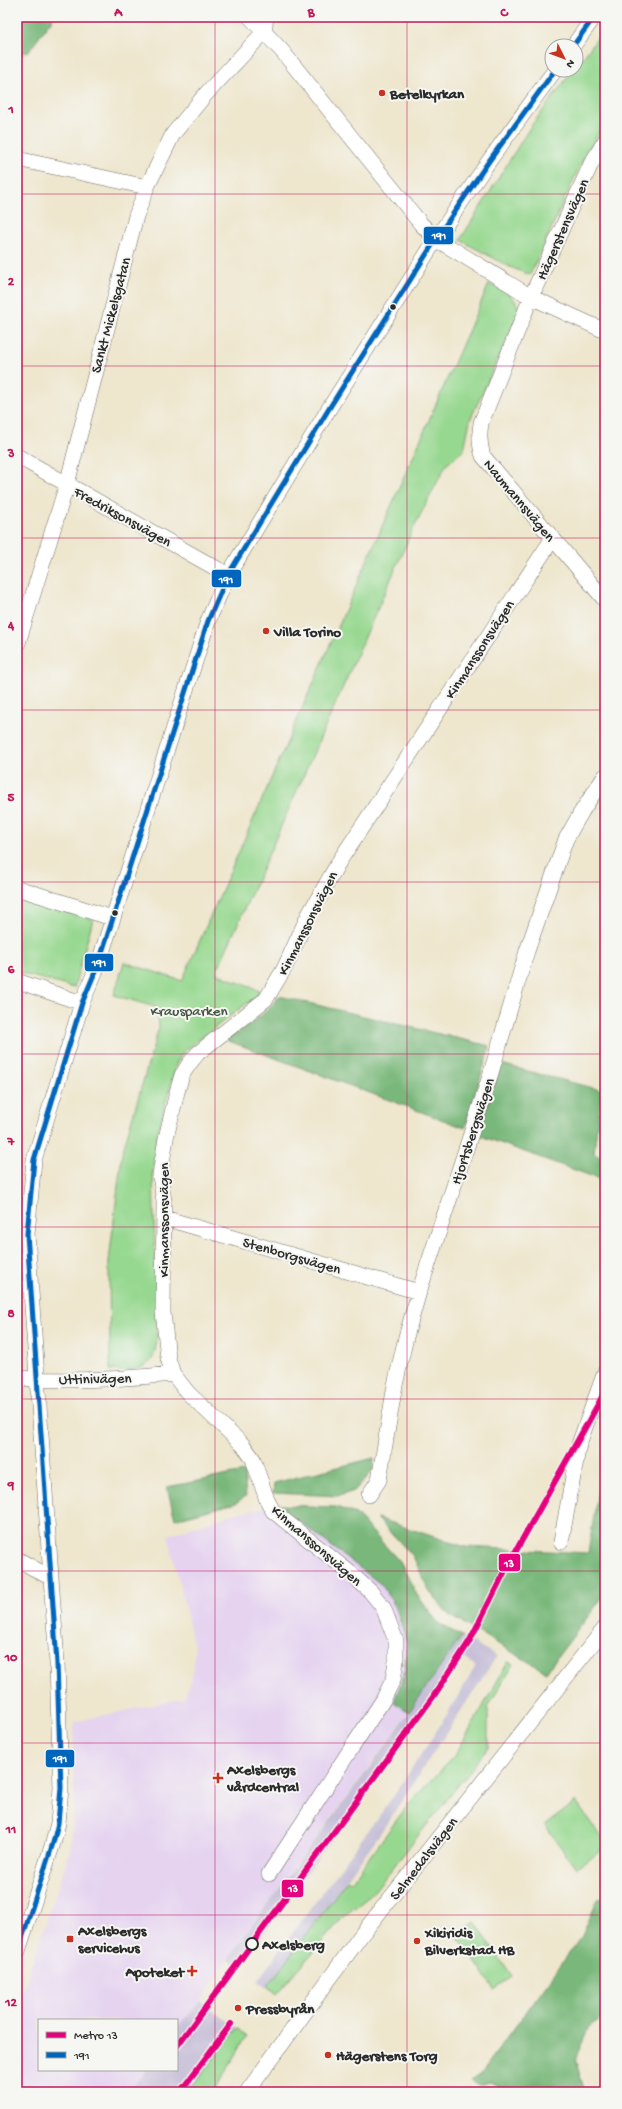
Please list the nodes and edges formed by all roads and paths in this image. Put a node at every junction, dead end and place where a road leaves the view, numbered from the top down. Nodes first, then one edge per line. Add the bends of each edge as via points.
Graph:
1 (250, 17) edge
2 (266, 17) edge
3 (594, 17) edge
4 (264, 32) junction
5 (579, 38) edge
6 (549, 78) edge
7 (605, 141) edge
8 (17, 159) edge
9 (147, 187) junction
10 (436, 239) junction
11 (531, 297) junction
12 (605, 331) edge
13 (17, 456) edge
14 (67, 484) junction
15 (552, 538) junction
16 (228, 575) junction
17 (605, 600) edge
18 (17, 646) edge
19 (605, 776) edge
20 (17, 888) edge
21 (112, 918) junction
22 (17, 981) edge
23 (82, 1003) junction
24 (164, 1218) junction
25 (22, 1233) edge
26 (419, 1292) junction
27 (605, 1372) edge
28 (173, 1374) junction
29 (17, 1378) edge
30 (38, 1380) junction
31 (369, 1495) dead end
32 (561, 1542) dead end
33 (17, 1559) edge
34 (51, 1578) junction
35 (605, 1628) edge
36 (269, 1874) dead end
37 (17, 1954) edge
38 (247, 2092) edge

1 - 4 street
2 - 4 street
3 - 5 street
4 - 9 street, Sankt Mickelsgatan via 186,117 164,151
4 - 10 street
6 - 10 street
7 - 11 street, Hägerstensvägen via 591,164
8 - 9 street
9 - 14 street, Sankt Mickelsgatan via 136,216
10 - 11 street
10 - 16 street
11 - 12 street
11 - 15 street, Naumannsvägen via 481,423 480,447 483,456
13 - 14 street, Fredriksonsvägen
14 - 16 street, Fredriksonsvägen
14 - 18 street, Sankt Mickelsgatan
15 - 17 street, Naumannsvägen
15 - 24 street, Kinmanssonsvägen via 340,860 266,999 198,1054 182,1075 161,1164
16 - 21 street via 208,621
19 - 26 street, Hjortsbergsvägen via 573,826 558,861
20 - 21 street
21 - 23 street via 98,965
22 - 23 street
23 - 25 street via 34,1160
24 - 26 street, Stenborgsvägen
24 - 28 street, Kinmanssonsvägen via 163,1312 168,1358
25 - 30 street
26 - 31 street, Hjortsbergsvägen via 398,1369 379,1480
27 - 32 street via 579,1444
28 - 30 street, Uttinivägen via 136,1378
28 - 36 street, Kinmanssonsvägen via 188,1393 243,1445 253,1459 264,1494 273,1511 370,1591 383,1607 396,1641 393,1680 384,1700
29 - 30 street, Uttinivägen
30 - 34 street
33 - 34 street
34 - 37 street via 59,1708 59,1817 46,1867
35 - 38 street, Selmedalsvägen via 362,1934

